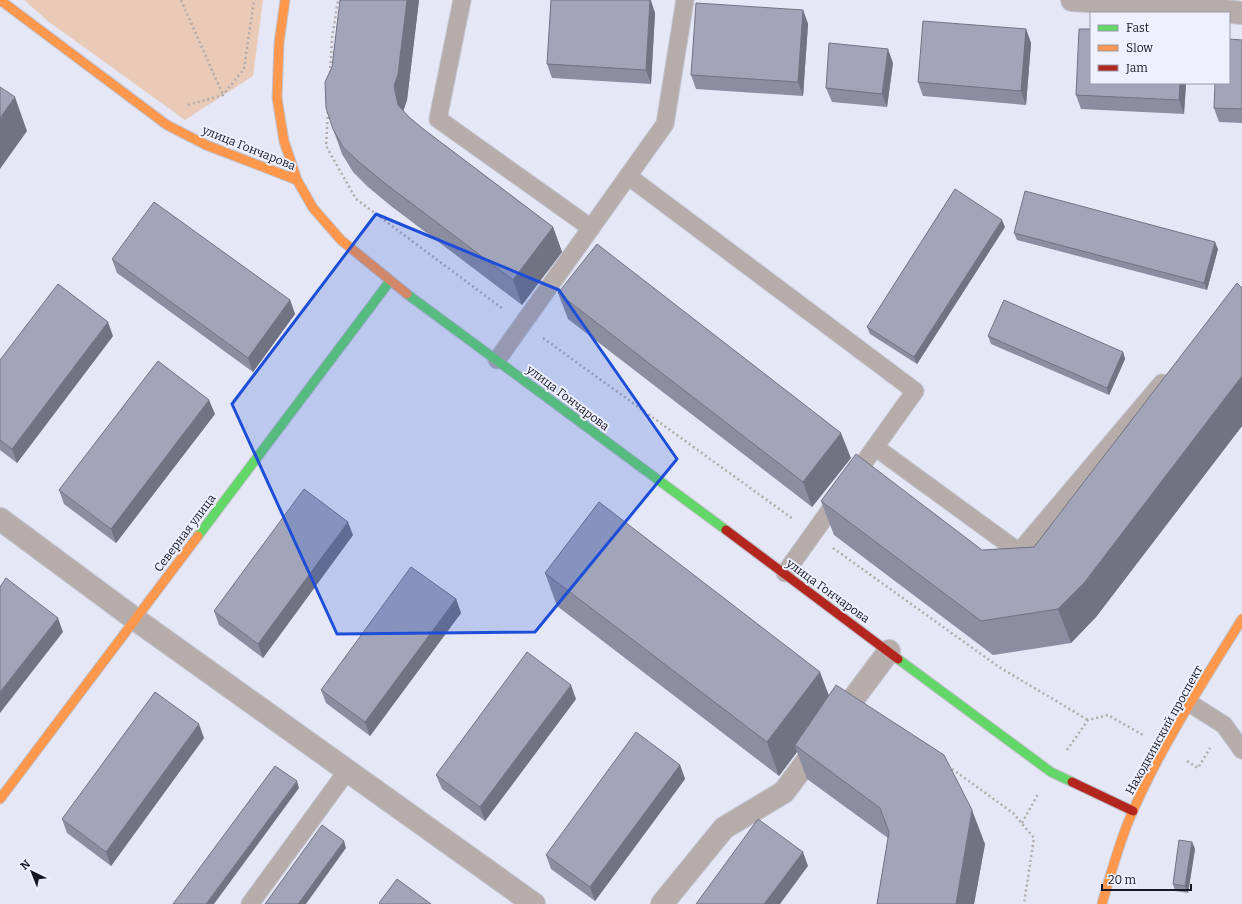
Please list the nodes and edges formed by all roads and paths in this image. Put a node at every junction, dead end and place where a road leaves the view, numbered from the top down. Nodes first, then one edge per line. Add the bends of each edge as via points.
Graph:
1 (0, 0) edge
2 (180, 0) edge
3 (254, 0) edge
4 (285, 0) edge
5 (338, 0) edge
6 (462, 0) edge
7 (685, 0) edge
8 (1072, 0) edge
9 (1197, 4) edge
10 (1242, 13) edge
11 (330, 77) edge
12 (223, 96) junction
13 (183, 103) dead end
14 (328, 108) edge
15 (628, 176) junction
16 (297, 180) junction
17 (591, 228) junction
18 (390, 281) junction
19 (523, 323) junction
20 (497, 360) junction
21 (1171, 372) edge
22 (875, 447) junction
23 (0, 519) edge
24 (813, 533) junction
25 (785, 573) junction
26 (135, 619) junction
27 (1242, 619) edge
28 (889, 651) junction
29 (1191, 704) junction
30 (1088, 720) junction
31 (1224, 725) junction
32 (1166, 747) junction
33 (1242, 750) edge
34 (943, 762) edge
35 (347, 770) junction
36 (1051, 772) junction
37 (0, 799) edge
38 (1133, 810) junction
39 (1022, 823) junction
40 (250, 904) edge
41 (534, 904) edge
42 (662, 904) edge
43 (1024, 904) edge
44 (1102, 904) edge

1 - 16 main road, улица Гончарова via 167,125 206,145
2 - 12 path
3 - 12 path via 244,69
4 - 16 main road via 279,43 277,98 284,141
5 - 11 path via 332,38
6 - 17 lane via 438,119
7 - 15 lane via 665,124
8 - 9 street
9 - 10 street
12 - 13 path via 189,105
14 - 19 path via 326,146 356,199
15 - 17 lane
15 - 22 lane via 915,391
16 - 18 main road, улица Гончарова via 313,208 341,240
17 - 19 lane
18 - 20 main road, улица Гончарова
18 - 26 main road, Северная улица
19 - 20 lane
19 - 24 path
20 - 25 main road, улица Гончарова
21 - 22 lane via 1019,552
22 - 24 lane
23 - 26 street
24 - 25 lane
24 - 30 path via 999,667
25 - 28 main road, улица Гончарова
26 - 35 street
26 - 37 main road, Северная улица
27 - 29 main road, Находкинский проспект
28 - 36 main road, улица Гончарова
28 - 42 street via 784,792 724,828
29 - 31 lane
29 - 32 main road, Находкинский проспект
30 - 32 path via 1108,715
30 - 36 path
31 - 32 path via 1198,768
31 - 33 lane
32 - 38 main road, Находкинский проспект
34 - 39 path via 1013,812
35 - 40 lane
35 - 41 street
36 - 38 main road, улица Гончарова
36 - 39 path
38 - 44 main road, Находкинский проспект
39 - 43 path via 1034,838

